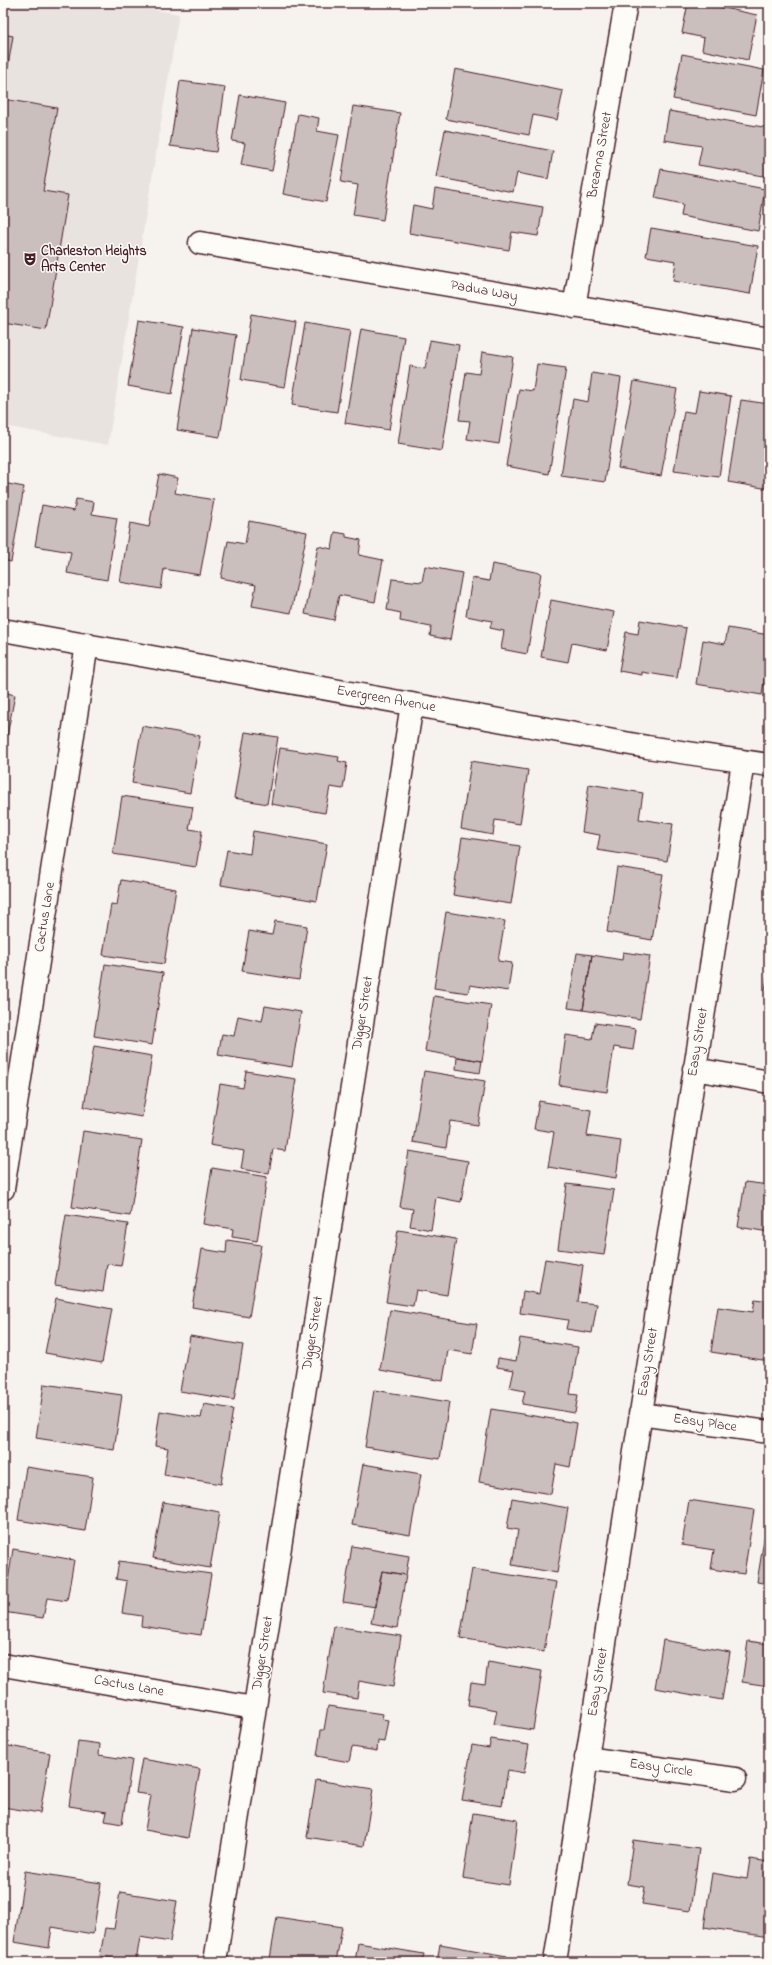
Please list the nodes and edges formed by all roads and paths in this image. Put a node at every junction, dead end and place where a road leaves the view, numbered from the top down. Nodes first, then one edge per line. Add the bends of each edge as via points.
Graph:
1 (626, 3) edge
2 (200, 243) dead end
3 (574, 307) junction
4 (769, 339) edge
5 (3, 630) edge
6 (87, 644) junction
7 (412, 704) junction
8 (743, 762) junction
9 (769, 765) edge
10 (694, 1069) junction
11 (769, 1082) edge
12 (3, 1189) edge
13 (640, 1414) junction
14 (769, 1432) edge
15 (3, 1665) edge
16 (254, 1708) junction
17 (586, 1758) junction
18 (735, 1779) dead end
19 (215, 1962) edge
20 (555, 1962) edge

1 - 3 street, Breanna Street
2 - 3 street, Padua Way
3 - 4 street, Padua Way
5 - 6 street, Evergreen Avenue
6 - 7 street, Evergreen Avenue
6 - 12 street, Cactus Lane
7 - 8 street, Evergreen Avenue
7 - 16 street, Digger Street
8 - 9 street, Evergreen Avenue
8 - 10 street, Easy Street
10 - 11 street
10 - 13 street, Easy Street
13 - 14 street, Easy Place
13 - 17 street, Easy Street
15 - 16 street, Cactus Lane
16 - 19 street, Digger Street
17 - 18 street, Easy Circle
17 - 20 street, Easy Street

